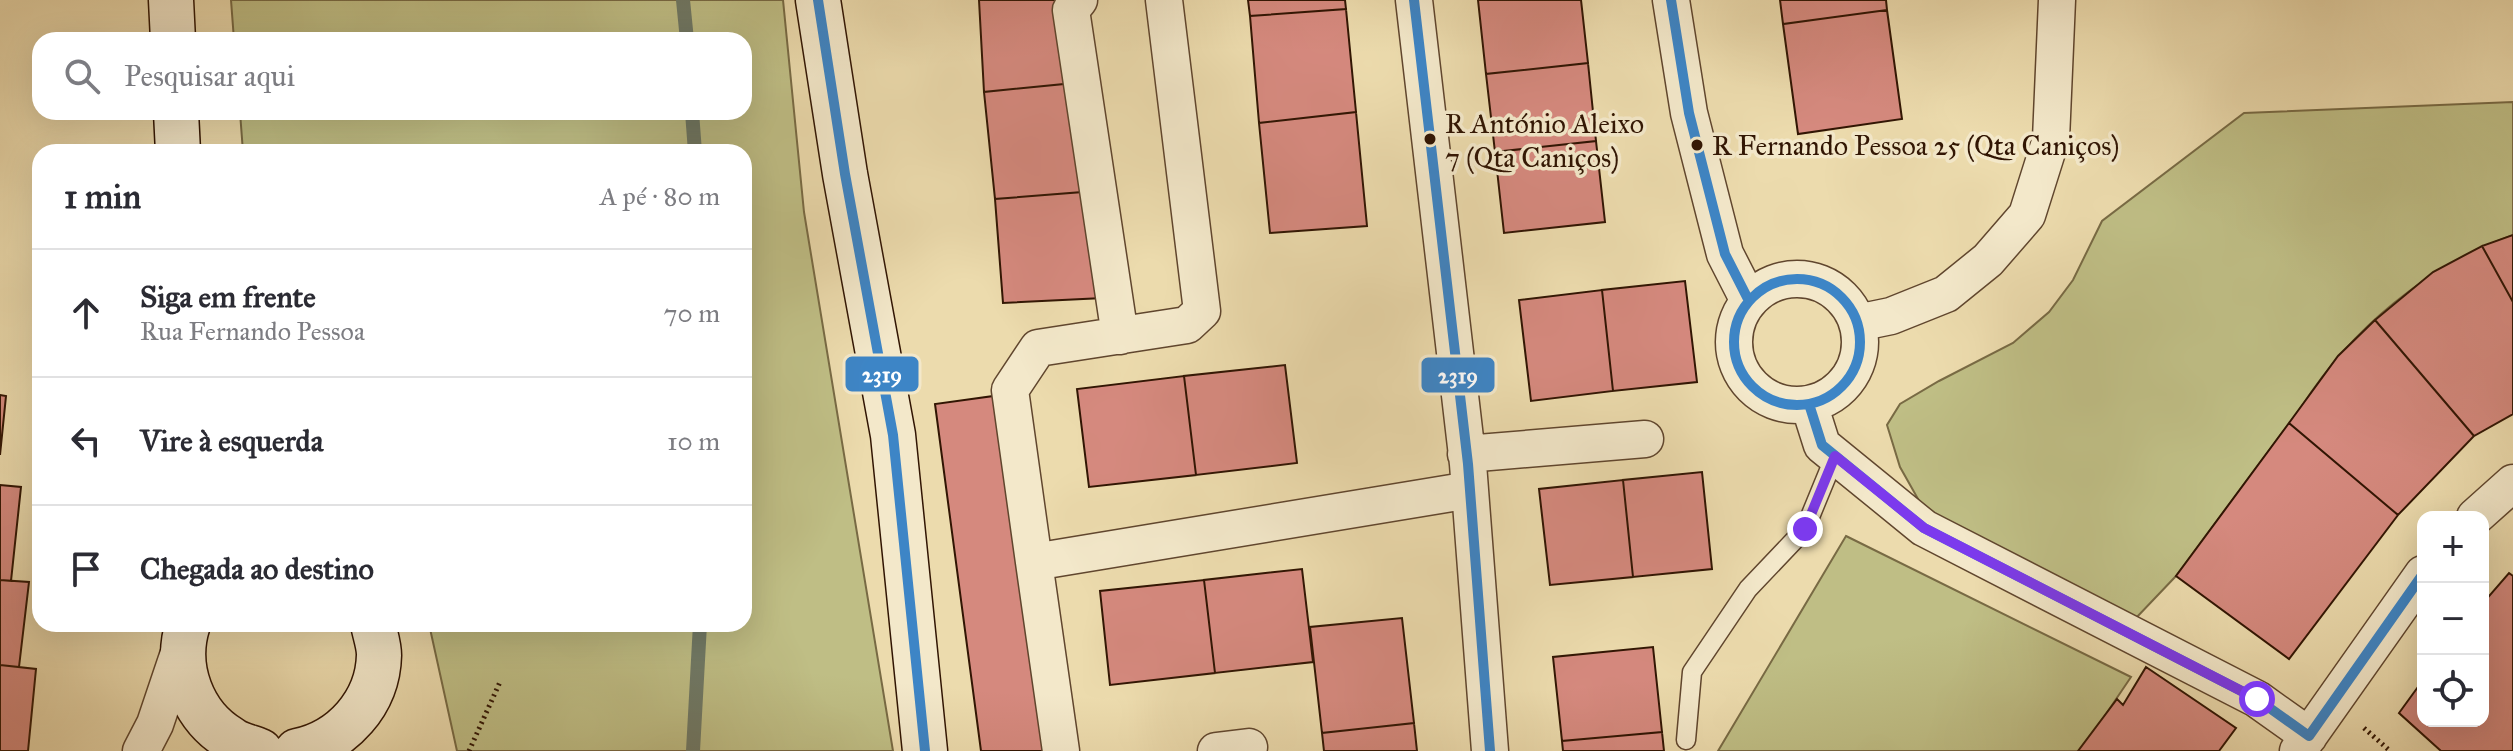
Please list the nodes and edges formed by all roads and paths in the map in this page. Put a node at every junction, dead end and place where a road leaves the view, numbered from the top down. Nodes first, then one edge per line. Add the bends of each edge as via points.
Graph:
1 (171, 0) edge
2 (818, 0) edge
3 (1079, 0) edge
4 (1164, 0) edge
5 (1414, 0) edge
6 (1671, 0) edge
7 (2057, 0) edge
8 (173, 32) edge
9 (176, 120) edge
10 (178, 144) edge
11 (1749, 301) junction
12 (1857, 323) junction
13 (1120, 336) junction
14 (1809, 404) junction
15 (1645, 439) dead end
16 (1466, 454) junction
17 (1835, 456) junction
18 (2513, 483) edge
19 (1470, 490) junction
20 (2482, 511) edge
21 (1034, 562) junction
22 (2417, 583) edge
23 (185, 632) edge
24 (186, 632) edge
25 (375, 632) edge
26 (500, 682) dead end
27 (1686, 740) dead end
28 (2304, 744) edge
29 (232, 747) edge
30 (321, 747) edge
31 (141, 751) edge
32 (469, 751) edge
33 (925, 751) edge
34 (1061, 751) edge
35 (1490, 751) edge

1 - 8 street
2 - 33 street via 893,435
3 - 13 street via 1071,10
4 - 13 street via 1202,311 1187,325
5 - 16 street
6 - 11 street via 1689,113 1725,254
7 - 12 street via 2051,139 2027,215 1988,260 1946,294
9 - 10 street
11 - 12 street via 1781,281 1810,281 1836,292
11 - 14 street via 1735,335 1735,355 1743,373 1754,389 1771,399
12 - 14 street via 1856,365 1845,383
13 - 21 street via 1038,348 1010,390
14 - 17 street via 1822,445
15 - 16 street
16 - 19 street
17 - 27 lane via 1805,529 1748,589 1692,672
17 - 28 street via 1924,528 2257,699
18 - 20 street
19 - 21 street
19 - 35 street
21 - 34 street
22 - 28 street
23 - 31 street
24 - 29 street via 183,665 190,695
25 - 30 street via 379,654 374,686 358,715
26 - 32 path

